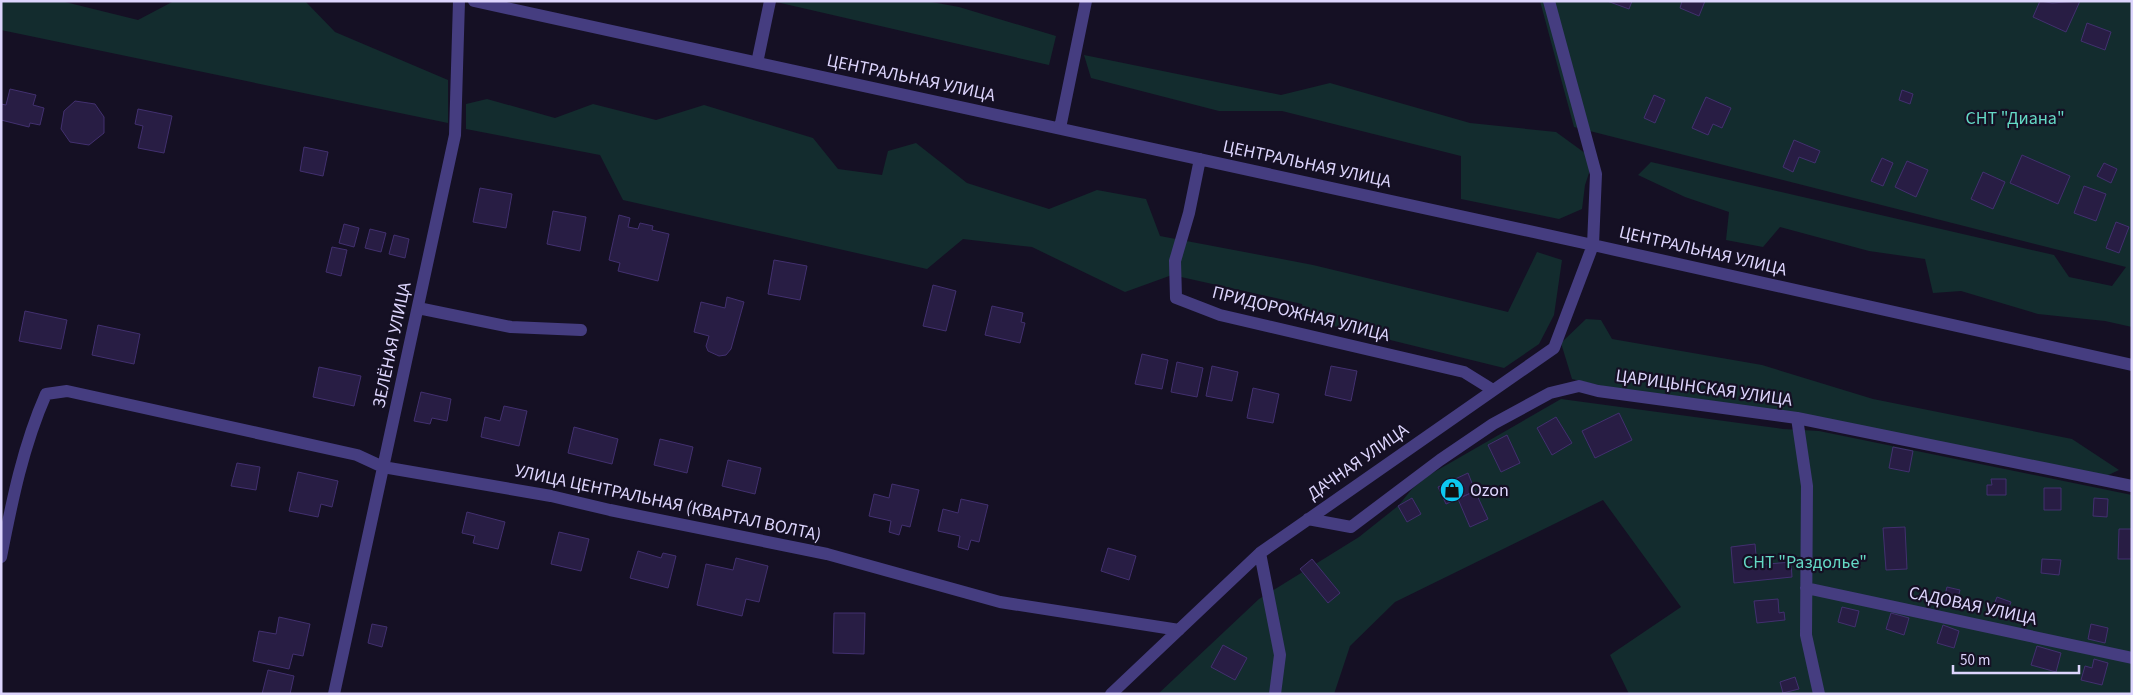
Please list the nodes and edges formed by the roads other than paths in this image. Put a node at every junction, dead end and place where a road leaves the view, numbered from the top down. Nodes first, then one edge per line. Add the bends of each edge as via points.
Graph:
1 (459, 1) edge
2 (474, 1) edge
3 (770, 1) edge
4 (1086, 1) edge
5 (1549, 1) edge
6 (757, 63) junction
7 (1060, 128) junction
8 (1200, 159) junction
9 (1593, 244) junction
10 (418, 308) junction
11 (581, 330) dead end
12 (2132, 365) edge
13 (1493, 390) junction
14 (1797, 418) junction
15 (383, 467) junction
16 (2132, 486) edge
17 (1308, 518) junction
18 (1260, 553) junction
19 (1, 557) edge
20 (1806, 588) junction
21 (1178, 630) junction
22 (2132, 658) edge
23 (334, 694) edge
24 (1112, 694) edge
25 (1275, 694) edge
26 (1819, 694) edge

1 - 10 street, ЗЕЛЁНАЯ УЛИЦА via 455,135
2 - 6 street, ЦЕНТРАЛЬНАЯ УЛИЦА
3 - 6 street
4 - 7 street
5 - 9 street, ДАЧНАЯ УЛИЦА via 1596,174
6 - 7 street, ЦЕНТРАЛЬНАЯ УЛИЦА
7 - 8 street, ЦЕНТРАЛЬНАЯ УЛИЦА
8 - 9 street, ЦЕНТРАЛЬНАЯ УЛИЦА
8 - 13 street, ПРИДОРОЖНАЯ УЛИЦА via 1175,262 1176,298 1220,315 1464,372
9 - 12 street, ЦЕНТРАЛЬНАЯ УЛИЦА
9 - 13 street, ДАЧНАЯ УЛИЦА via 1554,348
10 - 11 street via 511,327
10 - 15 street, ЗЕЛЁНАЯ УЛИЦА
13 - 17 street, ДАЧНАЯ УЛИЦА
14 - 16 street, ЦАРИЦЫНСКАЯ УЛИЦА
14 - 17 street, ЦАРИЦЫНСКАЯ УЛИЦА via 1579,386 1550,393 1493,424 1351,528
14 - 20 street via 1807,486
15 - 19 street, УЛИЦА ЦЕНТРАЛЬНАЯ (КВАРТАЛ ВОЛТА) via 357,455 150,408 67,392 46,394 16,479
15 - 21 street, УЛИЦА ЦЕНТРАЛЬНАЯ (КВАРТАЛ ВОЛТА) via 551,496 827,554 1000,602
15 - 23 street, ЗЕЛЁНАЯ УЛИЦА
17 - 18 street, ДАЧНАЯ УЛИЦА
18 - 21 street, ДАЧНАЯ УЛИЦА
18 - 25 street via 1280,655
20 - 22 street, САДОВАЯ УЛИЦА
20 - 26 street via 1806,635
21 - 24 street, ДАЧНАЯ УЛИЦА

